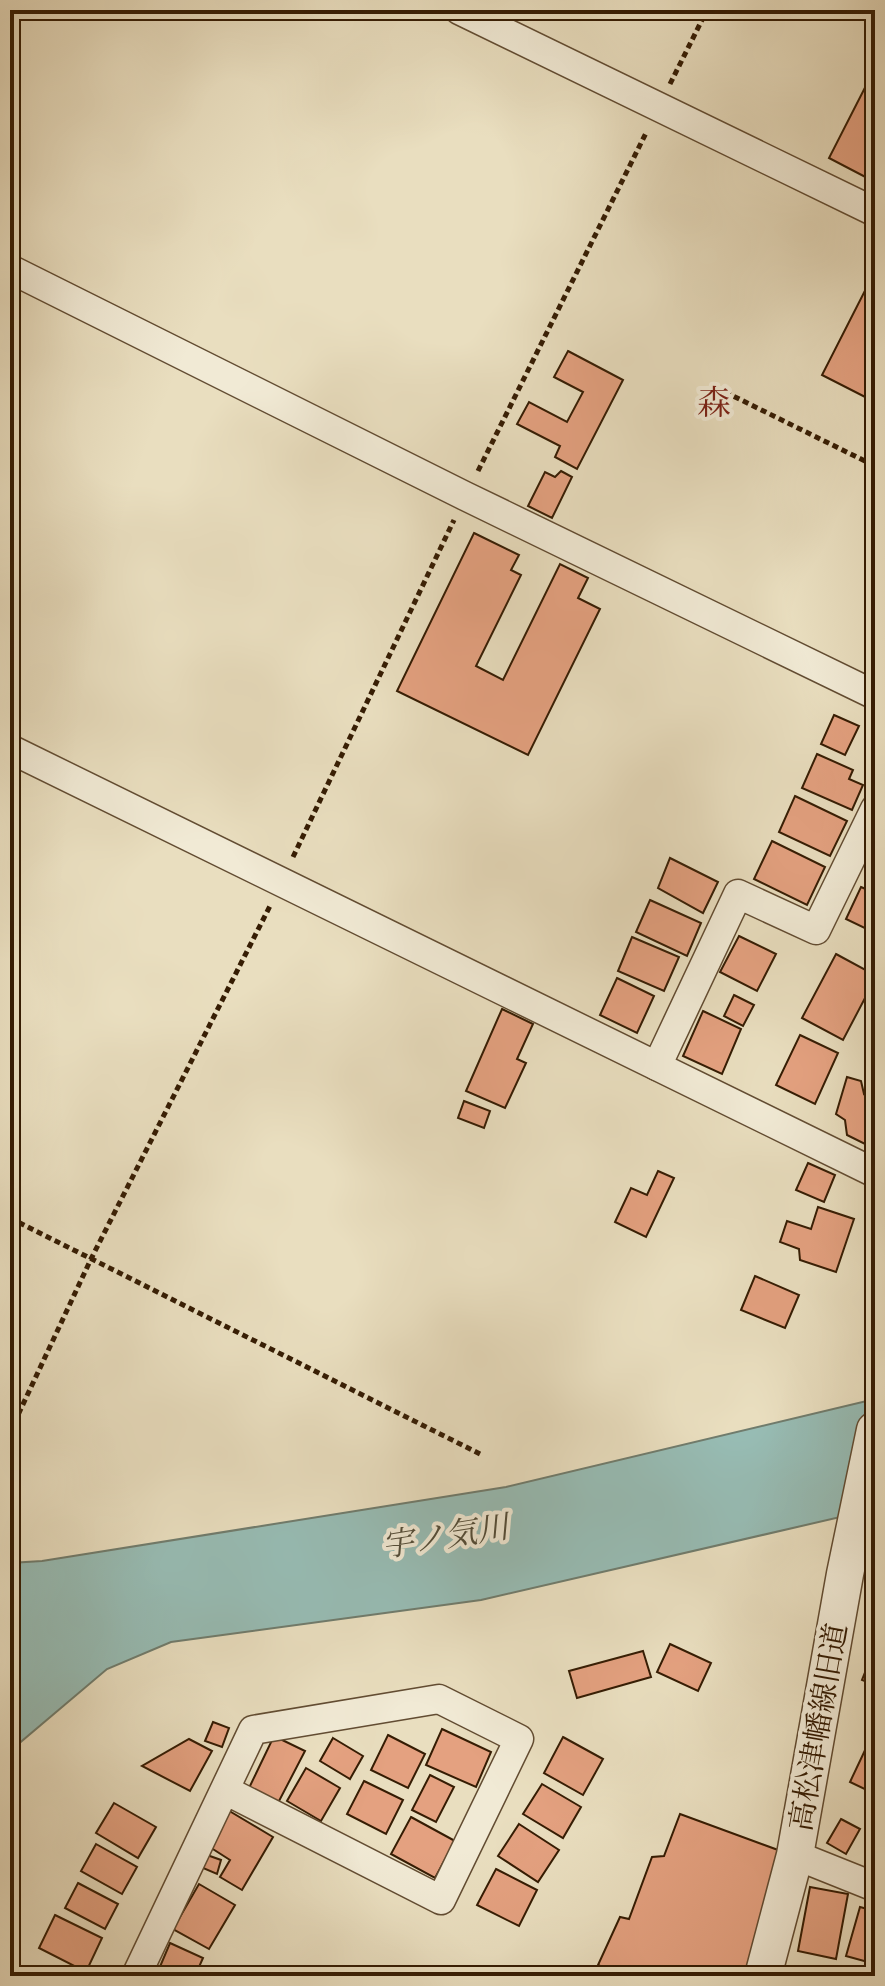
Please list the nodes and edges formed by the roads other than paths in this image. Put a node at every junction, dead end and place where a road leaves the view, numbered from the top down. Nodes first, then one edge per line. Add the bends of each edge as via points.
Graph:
1 (459, 10) edge
2 (875, 212) edge
3 (10, 269) edge
4 (875, 695) edge
5 (10, 749) edge
6 (875, 809) edge
7 (657, 1066) junction
8 (875, 1173) edge
9 (875, 1430) edge
10 (225, 1790) junction
11 (795, 1855) junction
12 (875, 1887) edge
13 (136, 1976) edge
14 (763, 1976) edge

1 - 2 street
3 - 4 street
5 - 7 street
6 - 7 street via 816,930 738,894
7 - 8 street
9 - 11 street, 高松津幡線旧道
10 - 10 street via 253,1730 439,1699 519,1739 441,1900
10 - 13 street
11 - 12 street
11 - 14 street, 高松津幡線旧道

